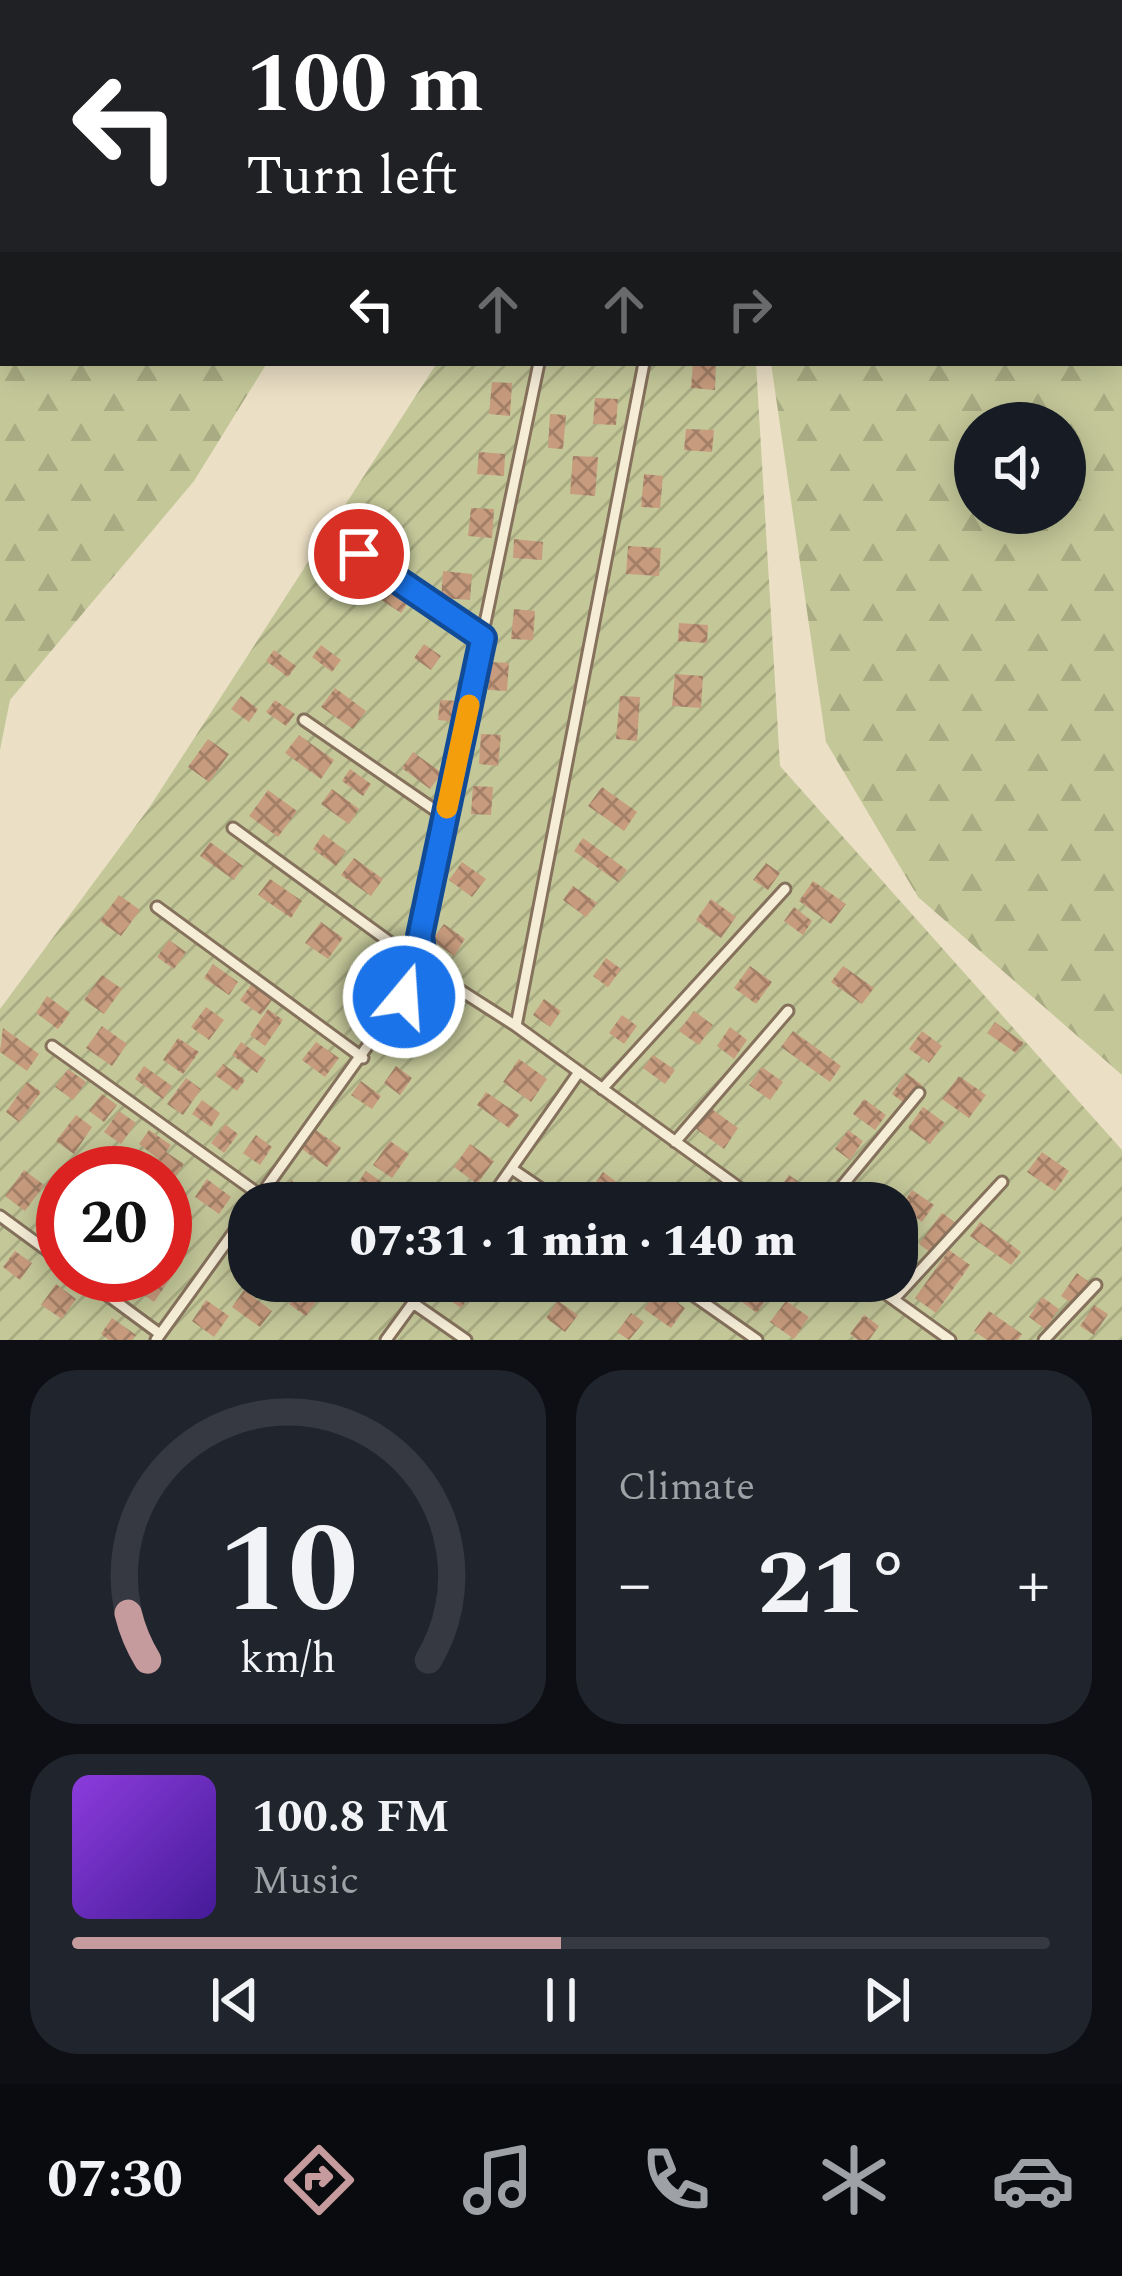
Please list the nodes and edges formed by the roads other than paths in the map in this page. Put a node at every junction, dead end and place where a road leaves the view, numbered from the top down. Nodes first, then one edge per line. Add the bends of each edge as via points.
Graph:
1 (538, 366) edge
2 (643, 366) edge
3 (359, 554) dead end
4 (483, 638) junction
5 (304, 720) dead end
6 (445, 817) junction
7 (233, 828) dead end
8 (785, 889) dead end
9 (157, 907) dead end
10 (424, 967) junction
11 (788, 1011) dead end
12 (516, 1026) junction
13 (52, 1046) dead end
14 (362, 1058) junction
15 (579, 1072) junction
16 (602, 1089) junction
17 (919, 1093) dead end
18 (675, 1142) junction
19 (512, 1168) junction
20 (234, 1182) edge
21 (270, 1182) edge
22 (502, 1182) edge
23 (532, 1182) edge
24 (731, 1182) edge
25 (845, 1182) edge
26 (1002, 1182) dead end
27 (0, 1216) edge
28 (228, 1239) edge
29 (36, 1242) edge
30 (918, 1272) edge
31 (1096, 1285) dead end
32 (114, 1302) edge
33 (703, 1302) edge
34 (897, 1302) edge
35 (413, 1303) joint
36 (158, 1337) edge
37 (386, 1340) edge
38 (466, 1340) edge
39 (757, 1340) edge
40 (950, 1340) edge
41 (1044, 1340) edge

1 - 4 lane
2 - 12 lane
3 - 4 lane
4 - 6 lane
5 - 6 lane
6 - 10 lane via 420,936
7 - 10 lane
8 - 16 lane
9 - 14 lane
10 - 12 lane
10 - 14 lane
11 - 18 lane
12 - 15 lane
13 - 20 lane
14 - 21 lane
15 - 16 lane
15 - 19 lane
16 - 18 lane
17 - 25 lane
18 - 24 lane
19 - 22 lane
19 - 23 lane
26 - 30 lane
27 - 29 lane
28 - 36 lane
31 - 41 lane
32 - 36 lane
33 - 39 lane
34 - 40 lane
35 - 37 lane
35 - 38 lane

